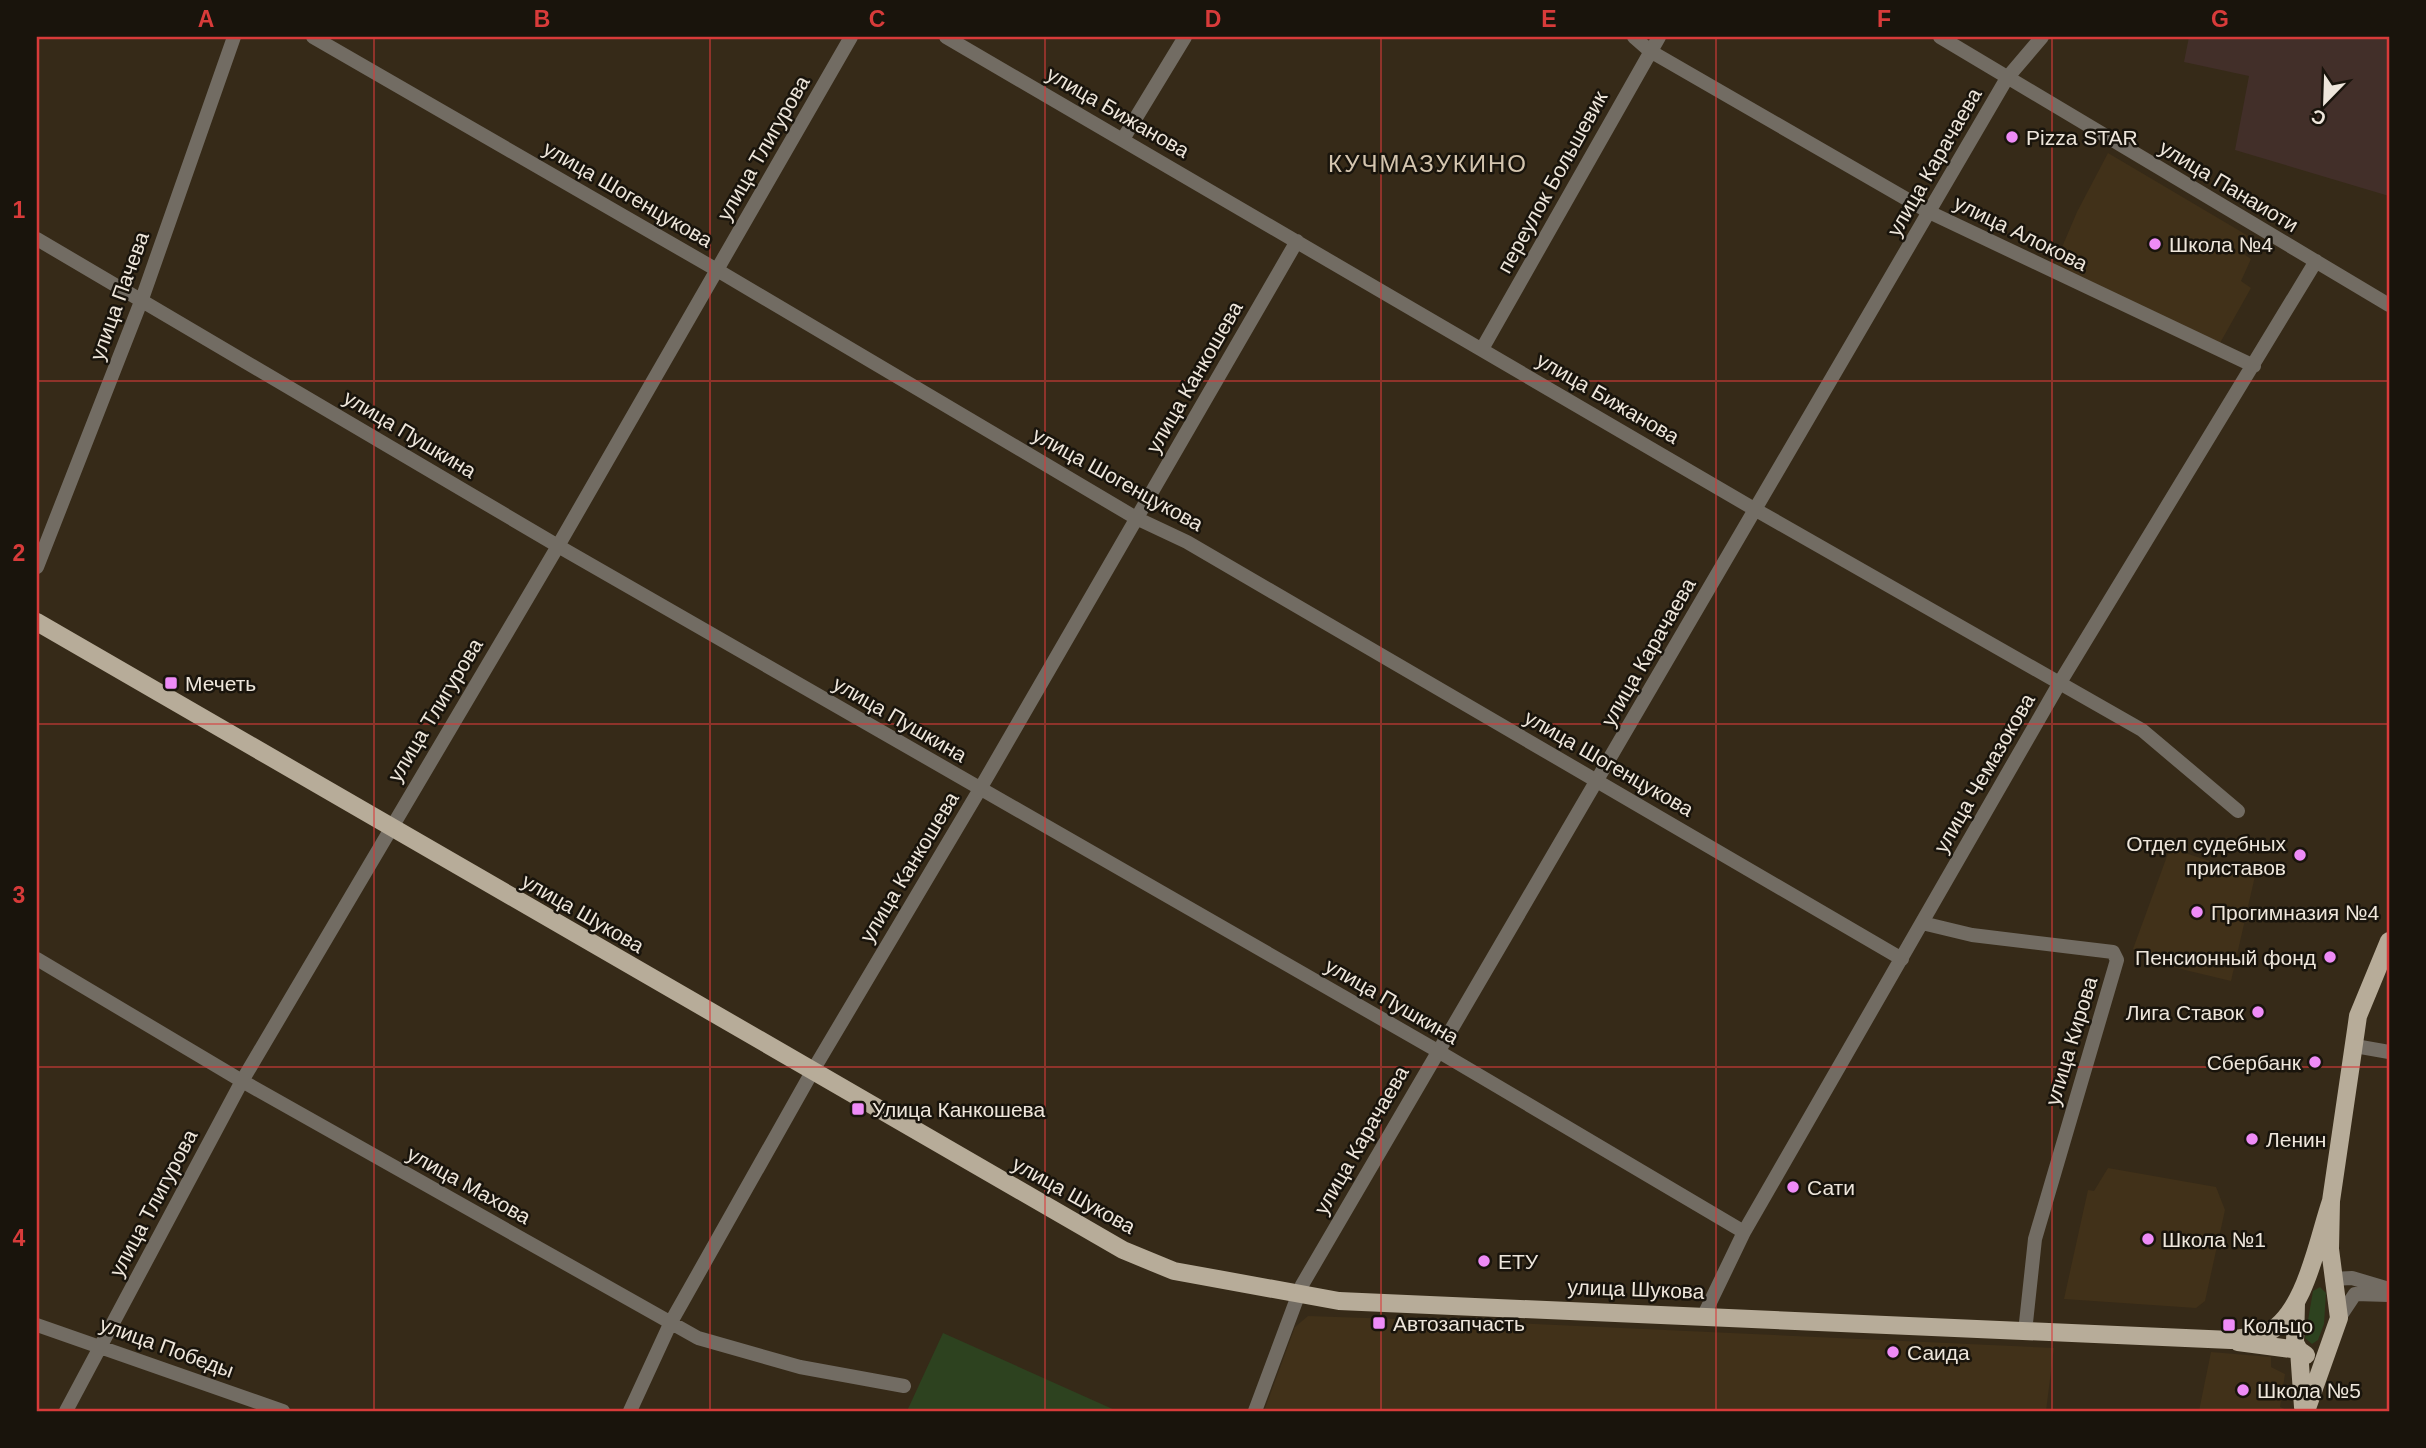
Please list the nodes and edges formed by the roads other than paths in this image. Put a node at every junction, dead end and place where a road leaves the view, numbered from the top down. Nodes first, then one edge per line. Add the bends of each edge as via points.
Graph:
1 (233, 37) edge
2 (313, 37) edge
3 (851, 37) edge
4 (946, 37) edge
5 (1185, 37) edge
6 (1634, 37) edge
7 (1659, 37) edge
8 (1940, 37) edge
9 (2042, 37) edge
10 (1650, 51) junction
11 (2007, 78) junction
12 (1123, 139) junction
13 (1929, 212) junction
14 (37, 239) edge
15 (1297, 241) junction
16 (2316, 261) junction
17 (717, 270) junction
18 (142, 299) junction
19 (2389, 305) edge
20 (1482, 349) junction
21 (2254, 366) junction
22 (1756, 510) junction
23 (1136, 518) junction
24 (558, 546) junction
25 (37, 566) edge
26 (37, 622) edge
27 (2059, 684) junction
28 (1598, 780) junction
29 (980, 789) junction
30 (2238, 811) dead end
31 (389, 828) junction
32 (1922, 923) junction
33 (2389, 941) edge
34 (37, 959) edge
35 (1902, 959) junction
36 (2355, 1046) junction
37 (1436, 1050) junction
38 (2389, 1052) edge
39 (812, 1072) junction
40 (242, 1081) junction
41 (2331, 1201) junction
42 (1744, 1233) junction
43 (2330, 1249) junction
44 (2352, 1278) junction
45 (2332, 1279) junction
46 (2304, 1283) junction
47 (2389, 1289) edge
48 (1297, 1294) junction
49 (2389, 1295) edge
50 (2296, 1300) junction
51 (1704, 1315) junction
52 (2339, 1318) junction
53 (671, 1322) junction
54 (37, 1325) edge
55 (2025, 1332) junction
56 (2231, 1340) junction
57 (101, 1345) junction
58 (2273, 1349) junction
59 (2299, 1350) junction
60 (2326, 1353) junction
61 (2300, 1371) junction
62 (904, 1386) dead end
63 (66, 1411) edge
64 (283, 1411) edge
65 (630, 1411) edge
66 (1255, 1411) edge
67 (2305, 1411) edge

1 - 18 street, улица Пачева
2 - 17 street, улица Шогенцукова
3 - 17 street, улица Тлигурова
4 - 12 street, улица Бижанова
5 - 12 street
6 - 10 street, улица Алокова
7 - 10 street, переулок Большевик
8 - 11 street, улица Панаиоти
9 - 11 street, улица Карачаева
10 - 13 street, улица Алокова
10 - 20 street, переулок Большевик
11 - 13 street, улица Карачаева
11 - 16 street, улица Панаиоти
12 - 15 street, улица Бижанова
13 - 21 street, улица Алокова
13 - 22 street, улица Карачаева
14 - 18 street, улица Пушкина
15 - 20 street, улица Бижанова
15 - 23 street, улица Канкошева
16 - 19 street, улица Панаиоти
16 - 21 street, улица Чемазокова
17 - 23 street, улица Шогенцукова
17 - 24 street, улица Тлигурова
18 - 24 street, улица Пушкина
18 - 25 street, улица Пачева
20 - 22 street, улица Бижанова
21 - 27 street, улица Чемазокова
22 - 27 street, улица Бижанова
22 - 28 street, улица Карачаева
23 - 28 street, улица Шогенцукова via 1187,542
23 - 29 street, улица Канкошева
24 - 29 street, улица Пушкина
24 - 31 street, улица Тлигурова
26 - 31 main road, улица Шукова
27 - 30 street, улица Бижанова via 2142,730
27 - 32 street, улица Чемазокова
28 - 35 street, улица Шогенцукова
28 - 37 street, улица Карачаева
29 - 37 street, улица Пушкина
29 - 39 street, улица Канкошева
31 - 39 main road, улица Шукова
31 - 40 street, улица Тлигурова
32 - 35 street, улица Чемазокова
32 - 55 street, улица Кирова via 2113,952 2117,960 2035,1239
33 - 36 main road via 2358,1016
34 - 40 street, улица Махова
35 - 42 street, улица Чемазокова
36 - 38 street
36 - 41 main road
37 - 42 street, улица Пушкина
37 - 48 street, улица Карачаева
39 - 48 main road, улица Шукова via 1123,1250 1174,1271
39 - 53 street, улица Канкошева
40 - 53 street, улица Махова
40 - 57 street, улица Тлигурова
41 - 43 main road
41 - 46 main road
42 - 51 street, улица Чемазокова
43 - 44 street via 2335,1266
43 - 45 main road
44 - 45 street
44 - 47 street
45 - 46 main road via 2322,1274
45 - 52 main road
46 - 50 main road
48 - 51 main road, улица Шукова via 1339,1301
48 - 66 street, улица Карачаева
49 - 52 street via 2356,1294
50 - 56 main road via 2274,1328
50 - 59 main road via 2295,1343
51 - 55 main road, улица Шукова
52 - 60 main road
53 - 62 street, улица Махова via 698,1338 800,1367
53 - 65 street, улица Канкошева
54 - 57 street, улица Победы
55 - 56 main road, улица Шукова
56 - 58 main road
57 - 63 street, улица Тлигурова
57 - 64 street, улица Победы
58 - 59 main road
58 - 61 main road
59 - 60 main road via 2315,1357
59 - 61 main road
60 - 67 main road
61 - 67 main road

